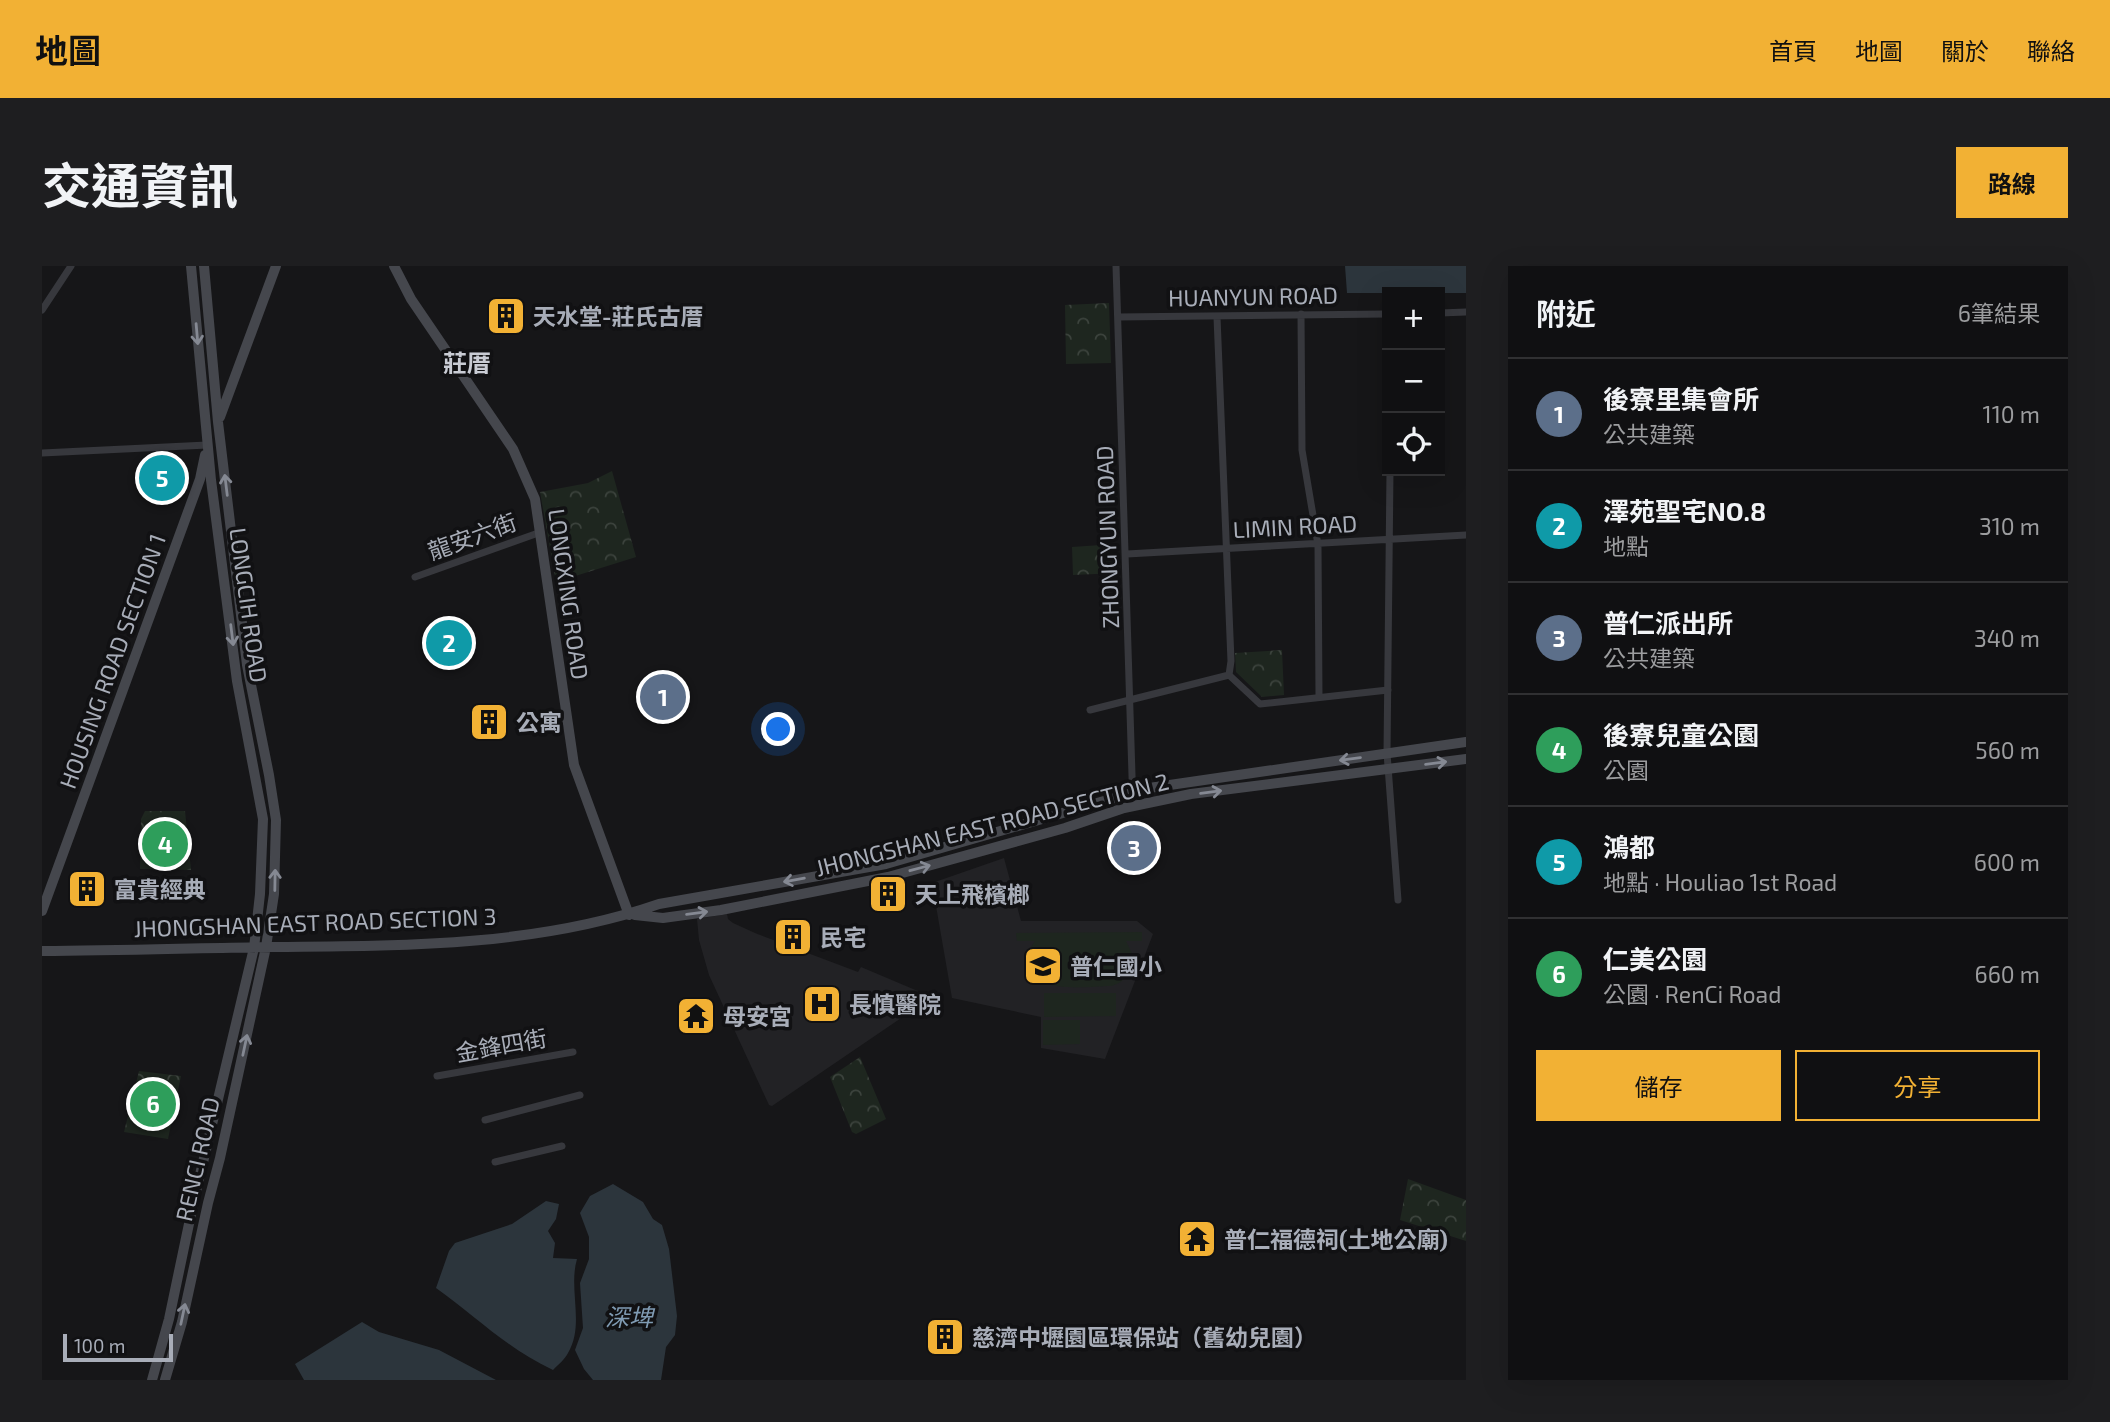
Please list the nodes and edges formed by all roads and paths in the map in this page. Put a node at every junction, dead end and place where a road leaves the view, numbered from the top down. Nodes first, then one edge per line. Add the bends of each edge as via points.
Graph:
1 (71, 266) edge
2 (191, 266) edge
3 (204, 266) edge
4 (276, 266) edge
5 (394, 266) edge
6 (1116, 266) edge
7 (42, 310) edge
8 (1466, 312) edge
9 (1445, 313) edge
10 (1301, 314) junction
11 (1382, 314) edge
12 (1118, 317) junction
13 (1217, 317) junction
14 (218, 422) junction
15 (207, 445) junction
16 (42, 453) edge
17 (1390, 476) edge
18 (541, 532) junction
19 (1466, 534) edge
20 (1390, 540) junction
21 (1318, 545) junction
22 (1225, 550) junction
23 (1127, 554) junction
24 (415, 577) dead end
25 (1229, 675) junction
26 (1388, 690) junction
27 (1320, 697) junction
28 (1131, 698) junction
29 (1090, 710) dead end
30 (1466, 742) edge
31 (1387, 753) junction
32 (1466, 759) edge
33 (1390, 769) junction
34 (269, 775) junction
35 (255, 777) junction
36 (1133, 792) junction
37 (1133, 807) junction
38 (1398, 900) dead end
39 (42, 911) edge
40 (629, 915) junction
41 (260, 948) junction
42 (42, 951) edge
43 (573, 1052) dead end
44 (225, 1075) junction
45 (437, 1076) dead end
46 (238, 1077) junction
47 (580, 1095) dead end
48 (485, 1120) dead end
49 (562, 1146) dead end
50 (495, 1162) dead end
51 (152, 1380) edge
52 (165, 1380) edge

1 - 7 street
2 -> 15 street, LONGCIH ROAD
3 - 14 street, LONGCIH ROAD
4 - 14 street, HOUSING ROAD SECTION 1
5 - 18 street, LONGXING ROAD via 411,299 513,449 535,499
6 - 12 street, ZHONGYUN ROAD
8 - 9 street
10 - 11 street, HUANYUN ROAD
10 - 13 street, HUANYUN ROAD
10 - 21 street via 1302,450
12 - 13 street, HUANYUN ROAD
12 - 23 street, ZHONGYUN ROAD
13 - 22 street
14 - 15 street, HOUSING ROAD SECTION 1
34 -> 14 street, LONGCIH ROAD via 247,665
15 - 16 street
15 -> 35 street, LONGCIH ROAD via 237,681
15 - 39 street, HOUSING ROAD SECTION 1 via 195,492
17 - 20 street
18 - 24 street, 龍安六街
18 - 40 street, LONGXING ROAD via 573,765
19 - 20 street, LIMIN ROAD
20 - 21 street, LIMIN ROAD
20 - 26 street
21 - 22 street, LIMIN ROAD
21 - 27 street
22 - 23 street, LIMIN ROAD
22 - 25 street
23 - 28 street, ZHONGYUN ROAD
25 - 27 street via 1260,704
25 - 28 street
26 - 27 street
26 - 31 street
28 - 29 street
28 - 36 street, ZHONGYUN ROAD
30 - 31 street, JHONGSHAN EAST ROAD SECTION 2
31 - 33 street
31 -> 36 street, JHONGSHAN EAST ROAD SECTION 2
33 -> 32 street, JHONGSHAN EAST ROAD SECTION 2
37 -> 33 street, JHONGSHAN EAST ROAD SECTION 2 via 1191,794
33 - 38 street
34 - 35 street
41 -> 34 street, LONGCIH ROAD via 274,894 276,820
35 - 41 street, LONGCIH ROAD via 263,819
36 - 37 street, ZHONGYUN ROAD
36 -> 40 street, JHONGSHAN EAST ROAD SECTION 2 via 886,864 659,905
40 -> 37 street, JHONGSHAN EAST ROAD SECTION 2 via 663,918 721,910 888,877
40 - 41 street, JHONGSHAN EAST ROAD SECTION 3 via 467,942
41 - 42 street, JHONGSHAN EAST ROAD SECTION 3
41 - 44 street, RENCI ROAD
46 -> 41 street, RENCI ROAD
43 - 45 street, 金鋒四街
44 - 46 street
44 - 51 street, RENCI ROAD
52 -> 46 street, RENCI ROAD
47 - 48 street
49 - 50 street

